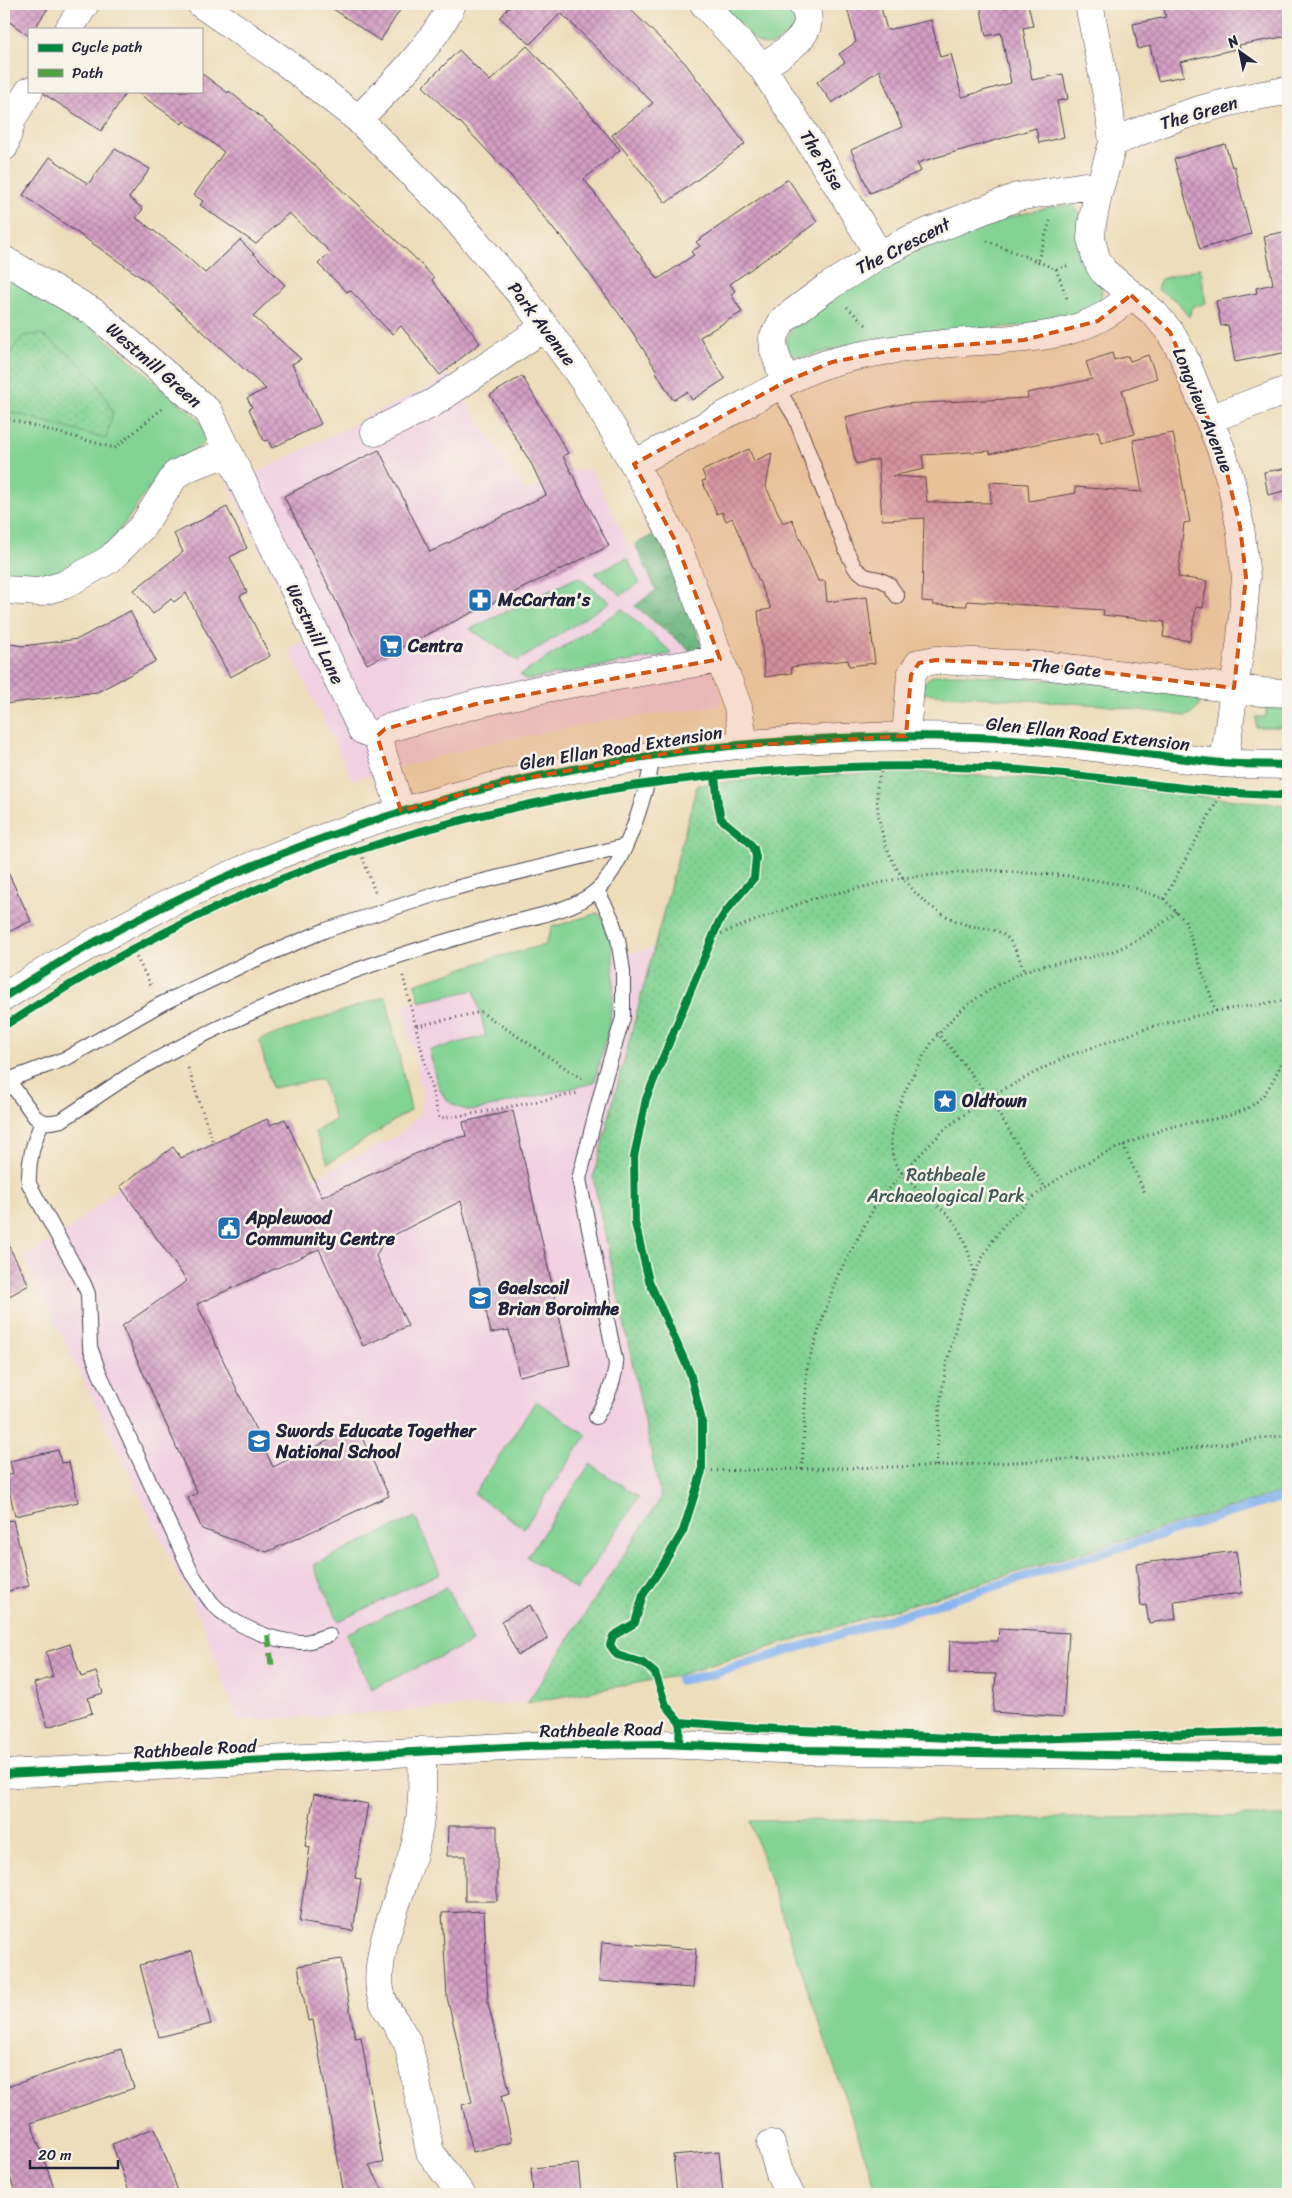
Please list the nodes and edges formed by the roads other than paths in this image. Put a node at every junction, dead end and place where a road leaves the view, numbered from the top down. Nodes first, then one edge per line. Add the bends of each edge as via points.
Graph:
1 (85, 4) edge
2 (201, 4) edge
3 (452, 4) edge
4 (704, 4) edge
5 (802, 4) edge
6 (1089, 4) edge
7 (70, 28) edge
8 (762, 67) junction
9 (1288, 91) edge
10 (28, 92) edge
11 (358, 119) junction
12 (1113, 143) junction
13 (4, 147) edge
14 (1098, 193) junction
15 (879, 254) junction
16 (4, 260) edge
17 (1131, 295) junction
18 (545, 327) junction
19 (779, 386) junction
20 (1288, 390) edge
21 (1209, 420) junction
22 (375, 432) dead end
23 (227, 453) junction
24 (634, 464) junction
25 (4, 590) edge
26 (897, 596) dead end
27 (720, 659) junction
28 (1234, 688) junction
29 (1288, 693) edge
30 (377, 736) junction
31 (906, 736) junction
32 (744, 745) junction
33 (654, 755) junction
34 (1224, 763) junction
35 (1288, 765) edge
36 (400, 811) junction
37 (625, 846) junction
38 (596, 890) junction
39 (4, 997) edge
40 (6, 1077) edge
41 (42, 1122) junction
42 (596, 1417) dead end
43 (329, 1635) dead end
44 (422, 1752) junction
45 (1288, 1758) edge
46 (4, 1774) edge
47 (771, 2144) dead end
48 (461, 2194) edge
49 (790, 2194) edge

1 - 7 street
2 - 11 street, Park Avenue via 285,62
3 - 11 street via 431,38
4 - 8 street, The Rise
5 - 8 street via 809,22 805,34
6 - 12 street, Longview Avenue
8 - 15 street, The Rise
9 - 12 street, The Green via 1213,108 1144,129
10 - 13 street via 12,118
11 - 18 street, Park Avenue via 451,213
12 - 14 street, Longview Avenue
14 - 15 street, The Crescent via 1085,186 1017,197 945,224
14 - 17 street, Longview Avenue via 1092,224 1096,258 1103,271
15 - 19 street, The Crescent via 783,320 773,338
16 - 23 street, Westmill Green via 95,314 184,390 208,412
17 - 19 street via 1098,321 1078,328 1024,340 954,343 832,362
17 - 21 street, Longview Avenue via 1154,312 1170,332 1183,355
18 - 22 street via 433,403
18 - 24 street, Park Avenue via 584,381
19 - 24 street
19 - 26 lane via 795,417 855,568 865,576 889,584
20 - 21 street
21 - 28 street, Longview Avenue via 1231,482 1246,577
23 - 25 street via 176,474 142,527 110,558 64,585 39,592
23 - 30 street, Westmill Lane via 362,730
24 - 27 street, Park Avenue via 676,542
27 - 30 street via 546,688 385,729
27 - 32 street, Park Avenue via 738,707
28 - 29 street, The Gate
28 - 31 street, The Gate via 1060,667 936,660 919,663 911,675
28 - 34 street, Longview Avenue
30 - 36 street
31 - 32 street, Glen Ellan Road Extension
31 - 34 street, Glen Ellan Road Extension via 1022,740
32 - 33 street, Glen Ellan Road Extension
33 - 36 street, Glen Ellan Road Extension via 509,781
33 - 37 lane via 648,784
34 - 35 street, Glen Ellan Road Extension
36 - 39 street, Glen Ellan Road Extension via 338,831 244,869 149,914 39,974
37 - 38 lane via 612,871
37 - 40 lane via 455,888 326,930 161,1004 67,1058
38 - 41 lane via 547,914 397,956 318,984 181,1047 132,1074 62,1120
38 - 42 lane via 612,917 623,971 623,1018 598,1089 579,1179 616,1364 615,1379
40 - 41 lane
41 - 43 lane via 32,1146 29,1184 84,1284 88,1294 90,1347 99,1372 192,1574 212,1603 232,1620 291,1642 305,1642
44 - 45 street, Rathbeale Road via 526,1746 679,1744 804,1750
44 - 46 street, Rathbeale Road
44 - 48 street via 420,1823 384,1947 379,1968 380,1991 387,2010 409,2047 430,2152
47 - 49 street

